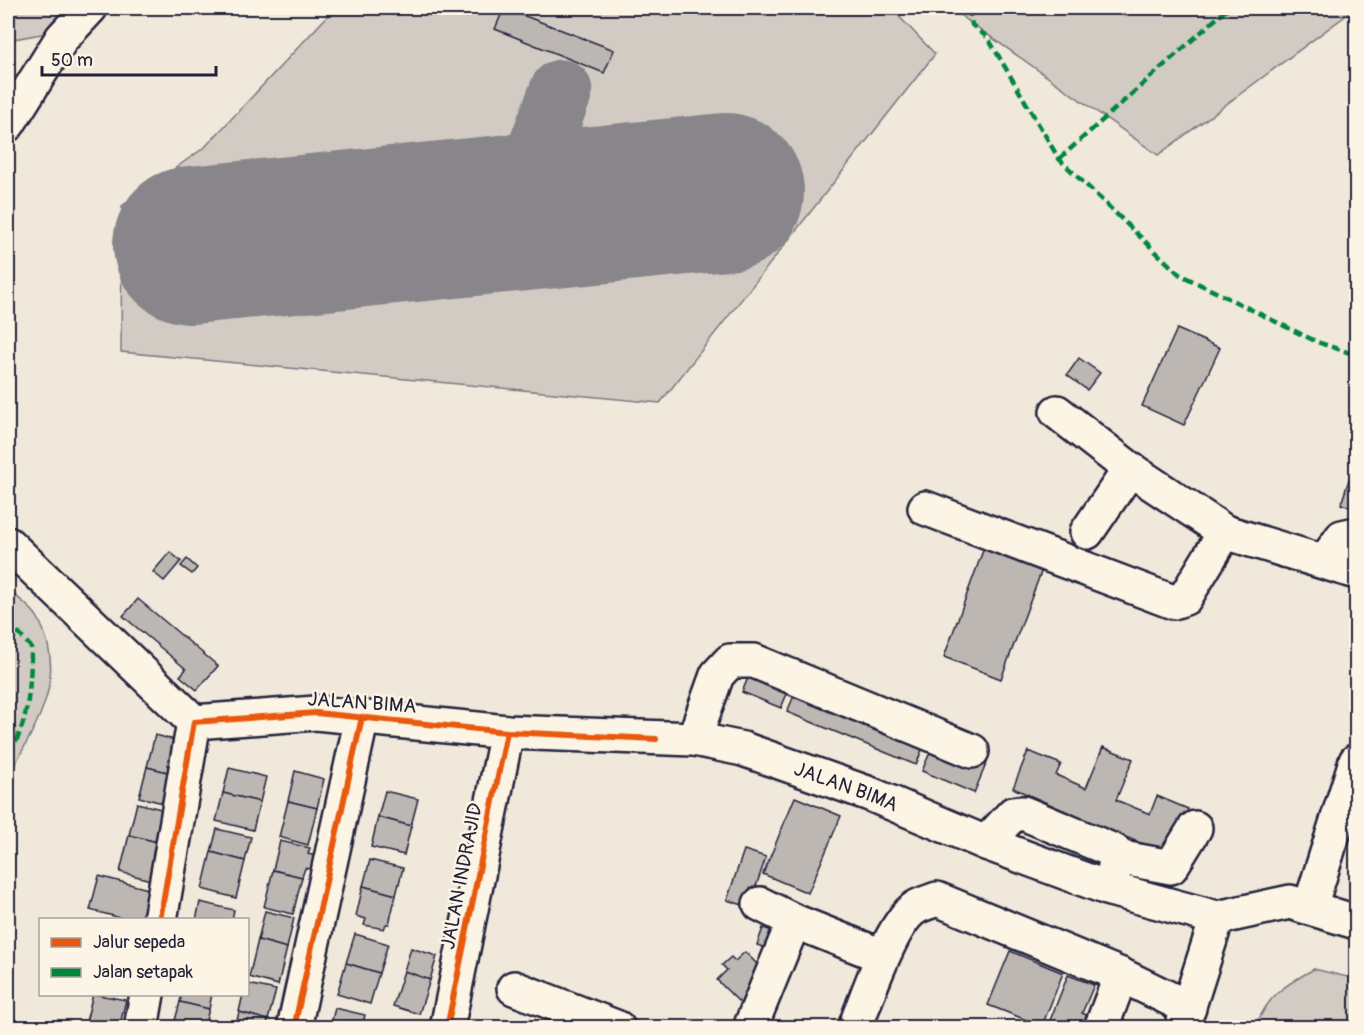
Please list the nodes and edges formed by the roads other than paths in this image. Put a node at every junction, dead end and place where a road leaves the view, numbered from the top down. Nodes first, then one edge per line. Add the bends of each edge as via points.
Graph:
1 (90, 8) edge
2 (8, 124) edge
3 (1057, 412) dead end
4 (1130, 469) junction
5 (925, 508) dead end
6 (1087, 532) dead end
7 (1225, 532) junction
8 (1356, 534) edge
9 (8, 544) edge
10 (1325, 561) junction
11 (1356, 572) edge
12 (362, 717) junction
13 (194, 722) junction
14 (507, 732) junction
15 (694, 739) junction
16 (972, 752) dead end
17 (1356, 761) edge
18 (1351, 798) edge
19 (1195, 828) dead end
20 (986, 843) junction
21 (1117, 857) junction
22 (1110, 889) junction
23 (760, 904) dead end
24 (1310, 907) junction
25 (160, 918) edge
26 (1217, 918) junction
27 (794, 921) junction
28 (1356, 922) edge
29 (882, 956) junction
30 (1121, 975) junction
31 (514, 988) dead end
32 (147, 996) edge
33 (1185, 1018) edge
34 (569, 1019) edge
35 (141, 1028) edge
36 (294, 1028) edge
37 (447, 1028) edge
38 (618, 1028) edge
39 (750, 1028) edge
40 (855, 1028) edge
41 (1101, 1028) edge

1 - 2 street via 63,38
3 - 4 street
4 - 6 street
4 - 7 street
5 - 7 street via 1173,602 1185,598
7 - 10 street
8 - 10 street via 1342,537
9 - 13 street
10 - 11 street
12 - 13 street, JALAN BIMA via 316,713
12 - 14 street, JALAN BIMA
12 - 36 street
13 - 25 street
14 - 15 street, JALAN BIMA
14 - 37 street, JALAN INDRAJID
15 - 16 street via 717,675 730,661 754,661
15 - 20 street, JALAN BIMA via 743,749 870,794
17 - 18 street
18 - 24 street
19 - 21 street via 1171,867
20 - 21 street via 1013,814 1023,813 1109,847
20 - 22 street, JALAN BIMA
21 - 22 street
22 - 26 street, JALAN BIMA
23 - 27 street
24 - 26 street, JALAN BIMA via 1290,902
24 - 28 street, JALAN BIMA
26 - 33 street
27 - 29 street
27 - 39 street
29 - 30 street via 913,908 937,899
29 - 40 street
30 - 33 street
30 - 41 street
31 - 34 street
32 - 35 street
34 - 38 street

